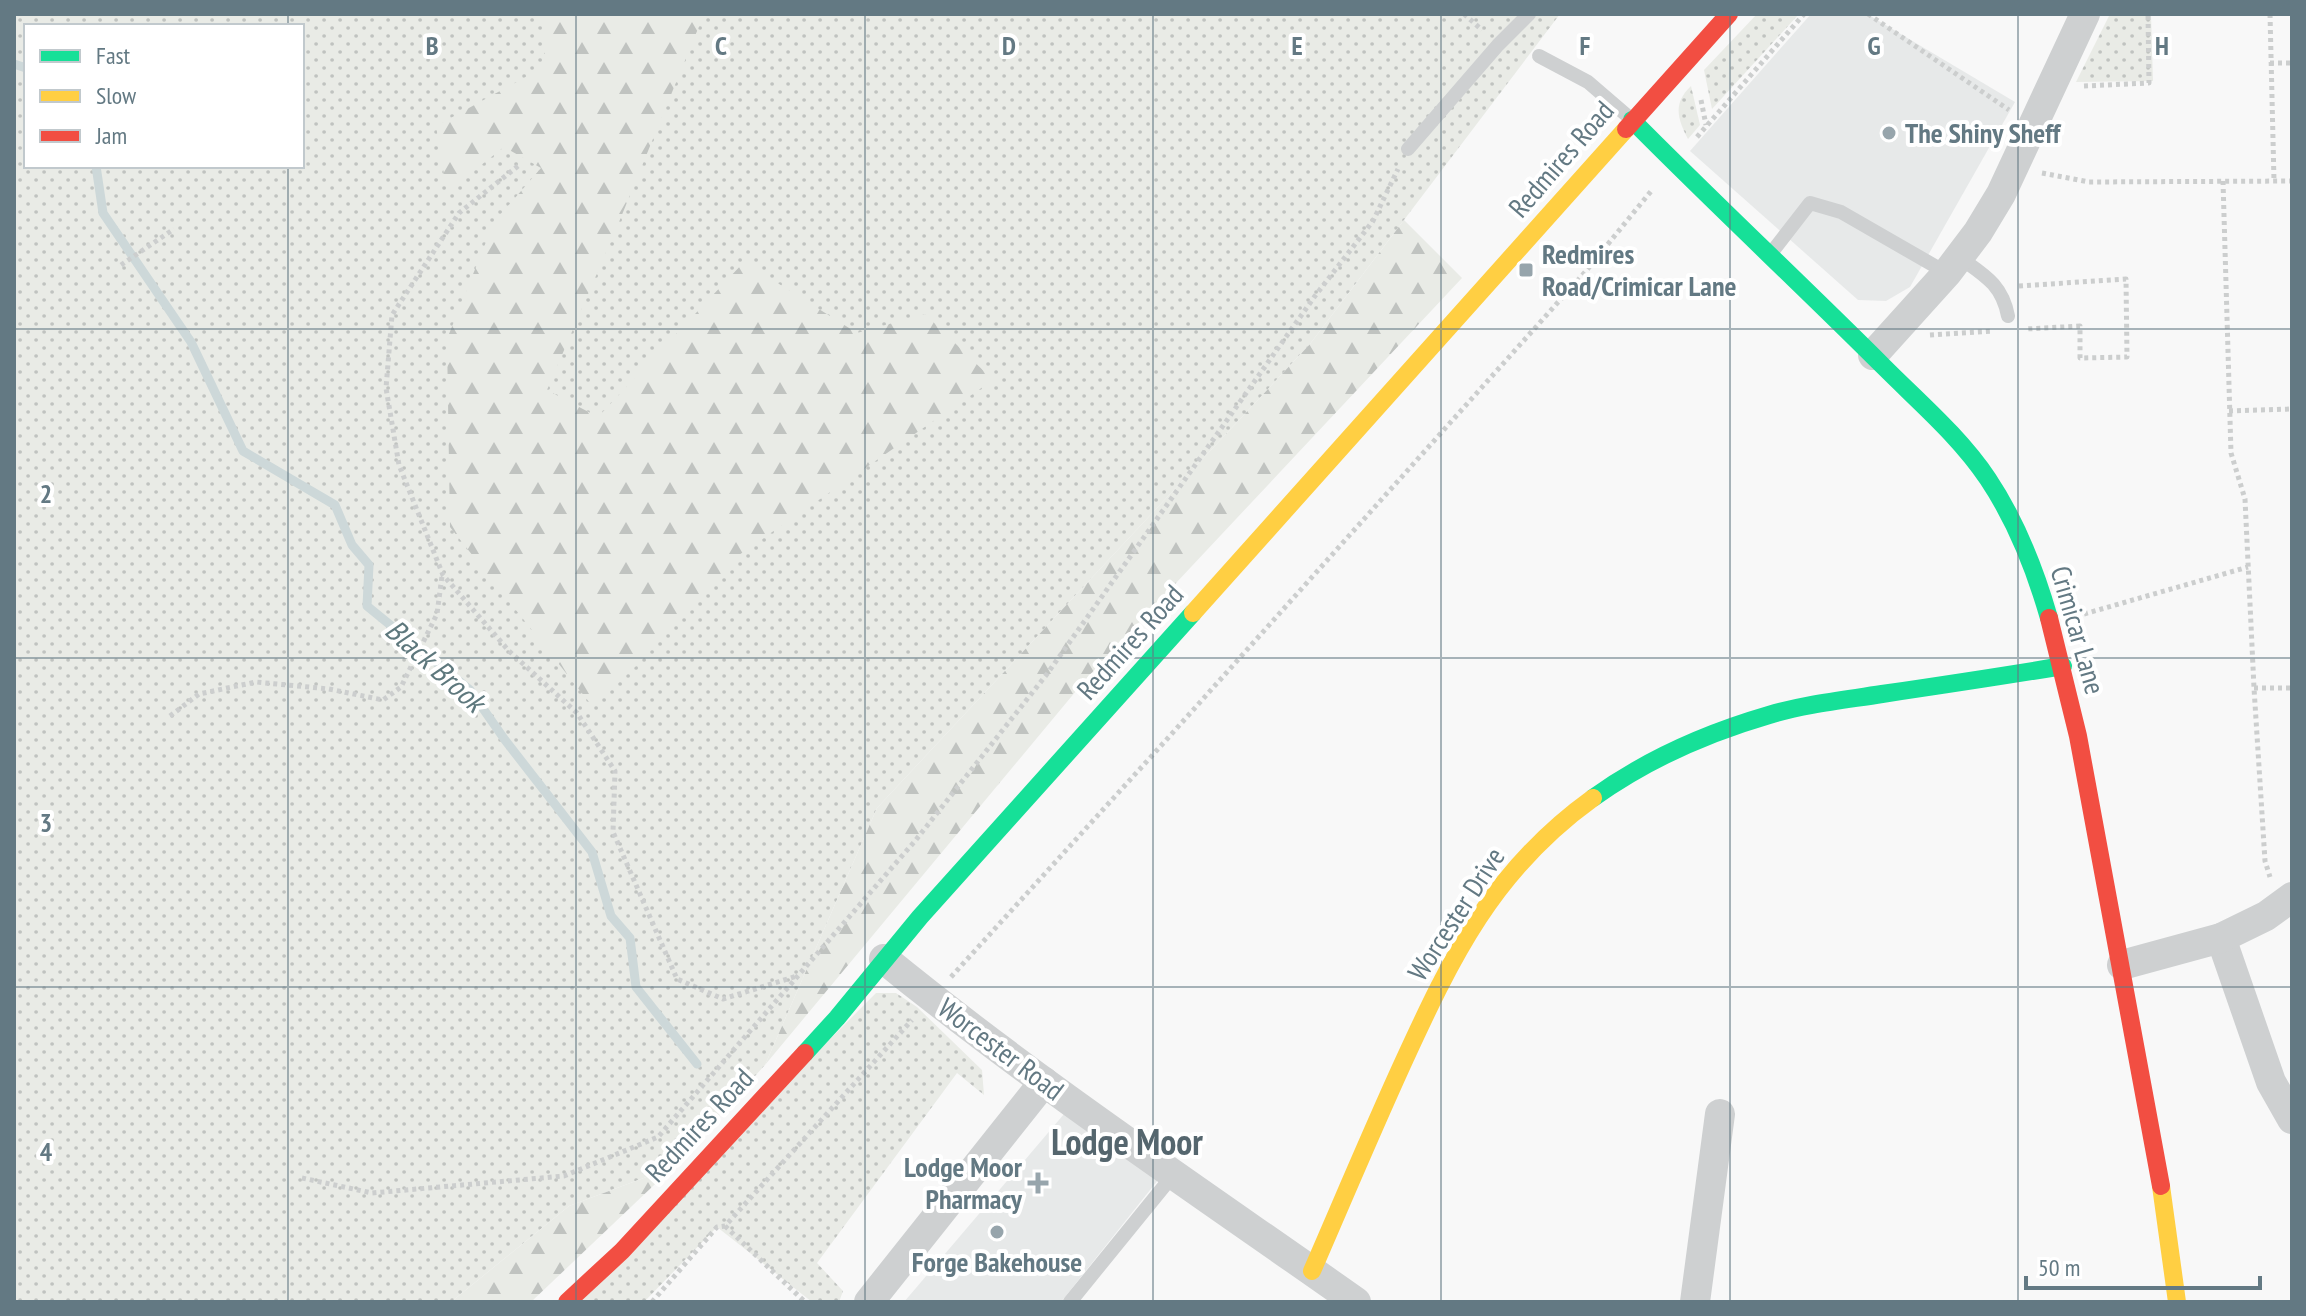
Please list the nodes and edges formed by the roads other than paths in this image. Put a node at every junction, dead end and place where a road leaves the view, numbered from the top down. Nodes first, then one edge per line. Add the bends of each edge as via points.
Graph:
1 (1529, 14) edge
2 (1729, 14) edge
3 (2085, 14) edge
4 (1539, 56) dead end
5 (1632, 120) junction
6 (1408, 149) road end
7 (1770, 256) junction
8 (1953, 265) junction
9 (2008, 316) dead end
10 (1881, 346) junction
11 (2063, 666) junction
12 (2288, 900) edge
13 (2221, 938) junction
14 (884, 959) junction
15 (2122, 965) junction
16 (1044, 1082) junction
17 (1720, 1114) dead end
18 (2292, 1119) edge
19 (1174, 1174) junction
20 (1312, 1271) junction
21 (567, 1302) edge
22 (869, 1302) edge
23 (1070, 1302) edge
24 (1356, 1302) edge
25 (1695, 1302) edge
26 (2177, 1302) edge

1 - 6 lane
2 - 5 street, Redmires Road
3 - 8 street via 2001,194
4 - 5 lane via 1588,82
5 - 7 street, Crimicar Lane
5 - 14 street, Redmires Road
7 - 8 lane via 1810,203 1841,212
7 - 10 street, Crimicar Lane
8 - 9 lane via 1998,288
8 - 10 street
10 - 11 street, Crimicar Lane via 1967,451 2002,504 2026,554
11 - 15 street, Crimicar Lane
11 - 20 street, Worcester Drive via 1771,714 1666,753 1560,824 1519,862 1444,974
12 - 13 street
13 - 15 street
13 - 18 street via 2271,1082
14 - 16 street, Worcester Road
14 - 21 street, Redmires Road via 723,1142
15 - 26 street, Crimicar Lane
16 - 19 street, Worcester Road
16 - 22 street
17 - 25 street
19 - 20 street, Worcester Road
19 - 23 lane
20 - 24 street, Worcester Road

